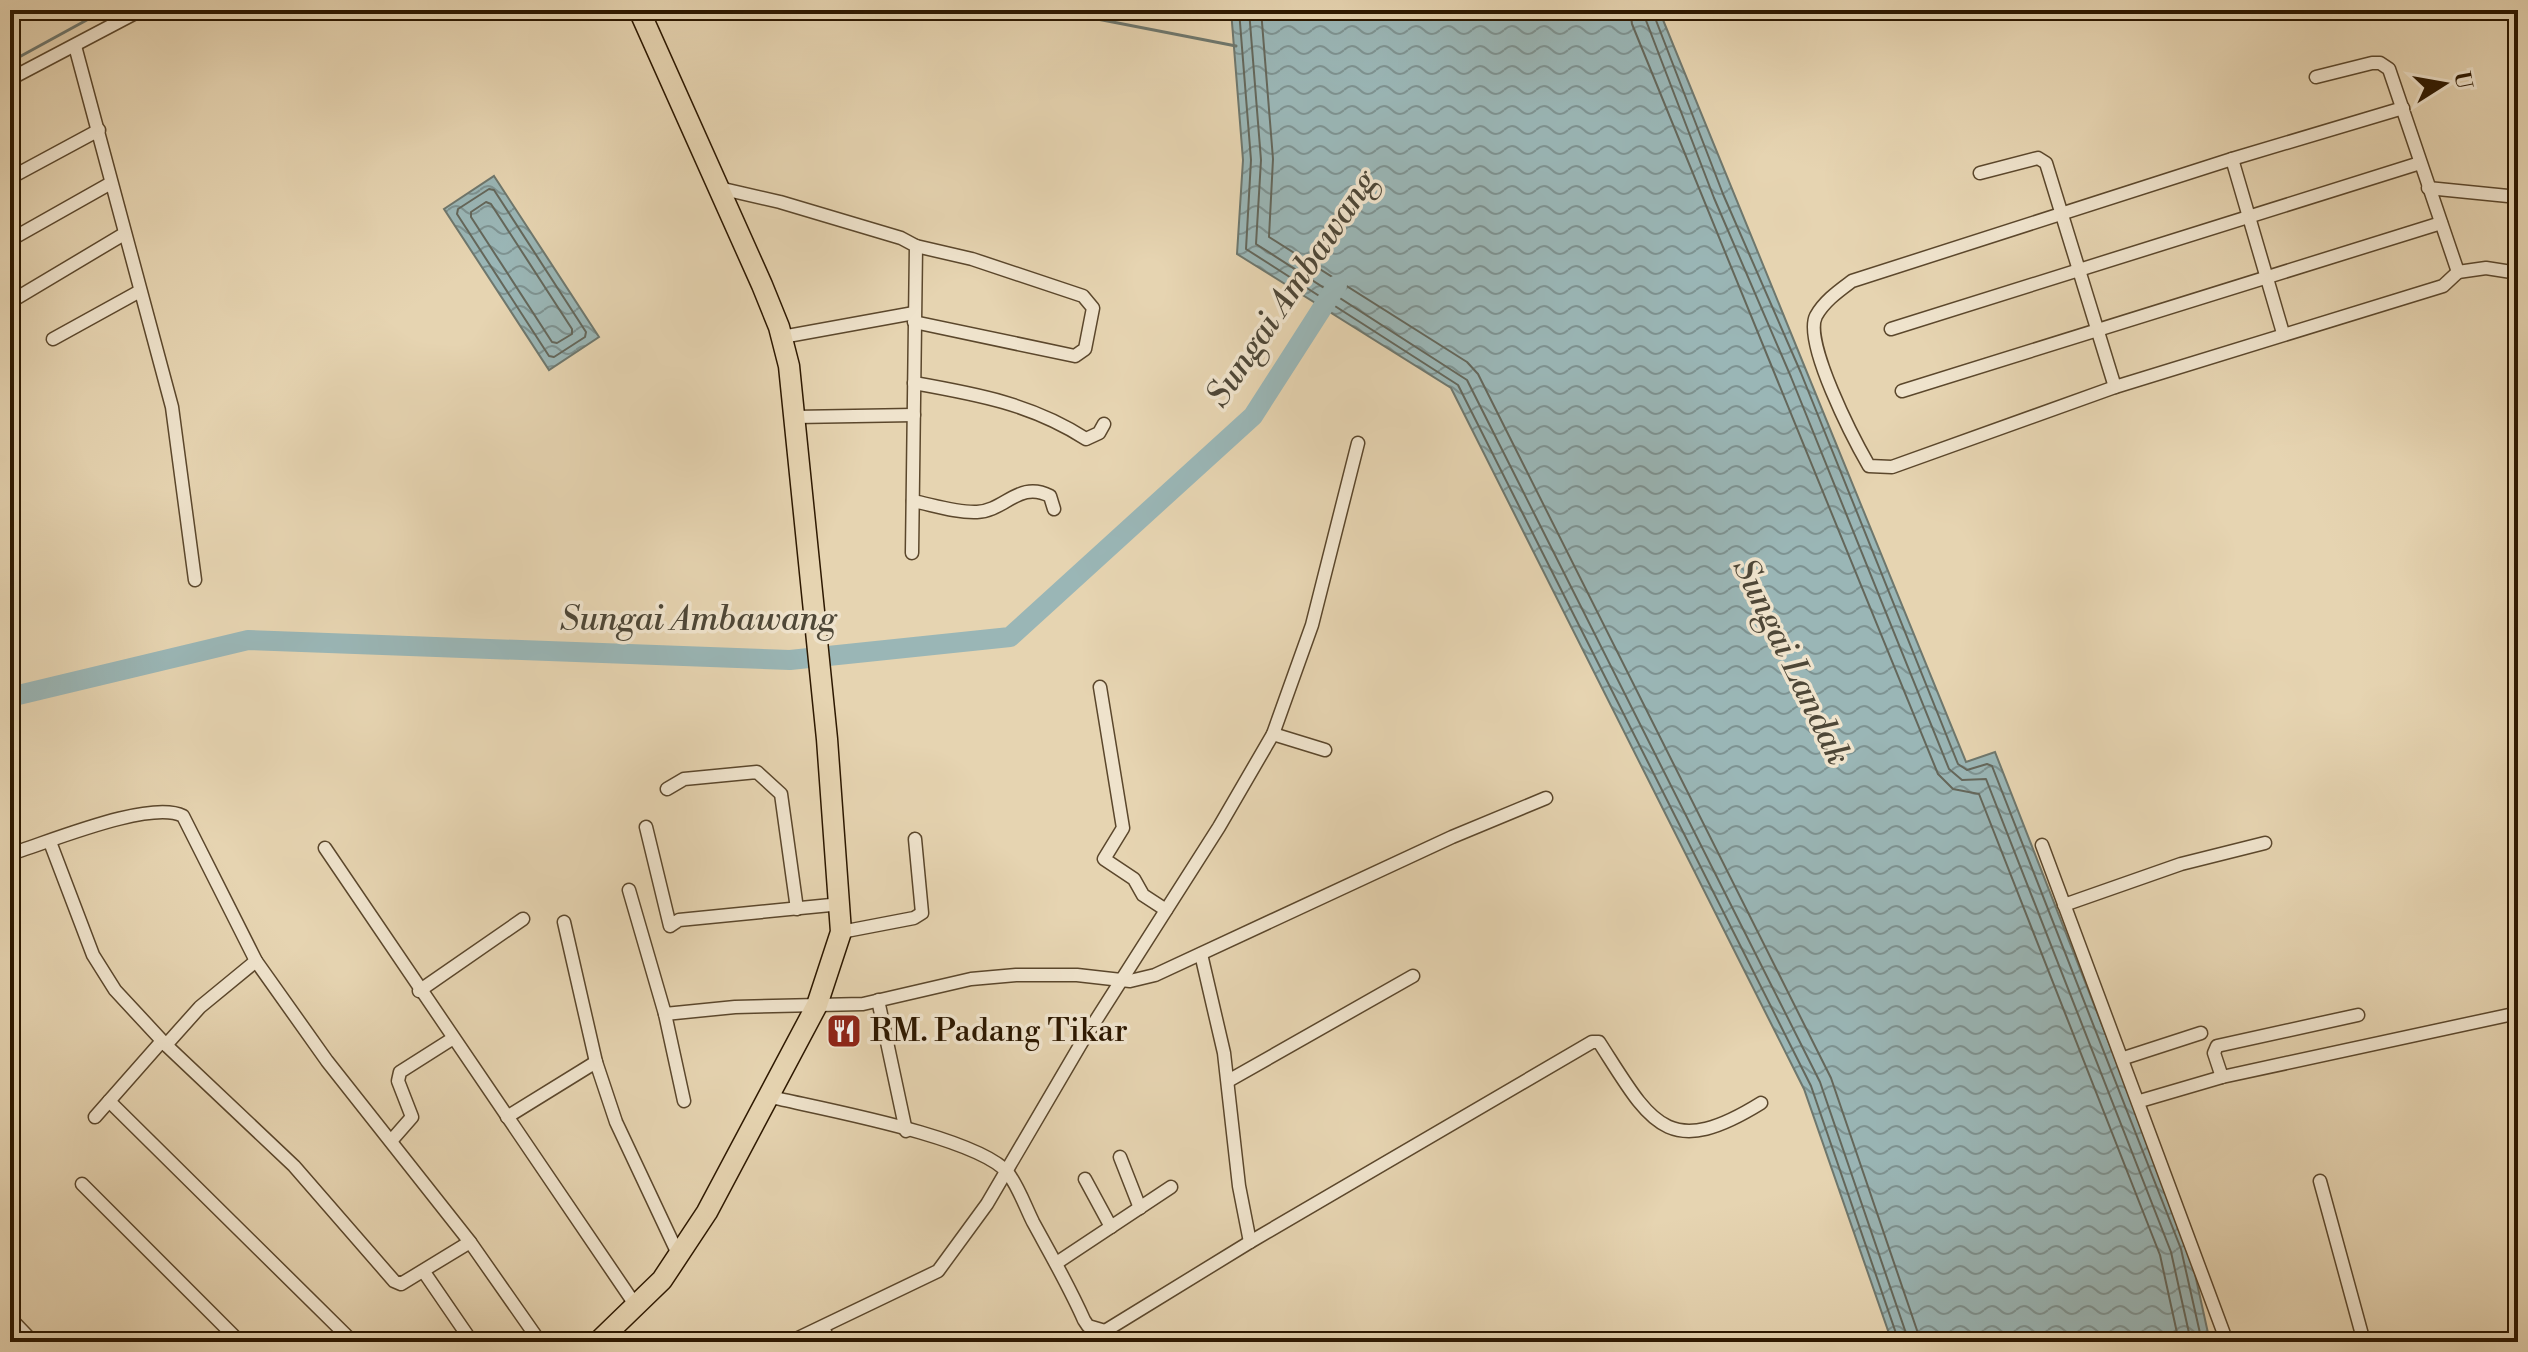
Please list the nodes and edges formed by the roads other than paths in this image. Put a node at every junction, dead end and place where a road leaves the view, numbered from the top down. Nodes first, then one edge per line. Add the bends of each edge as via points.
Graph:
1 (141, 10) edge
2 (639, 10) edge
3 (75, 46) junction
4 (2316, 77) dead end
5 (10, 79) edge
6 (2403, 108) junction
7 (99, 130) junction
8 (2232, 159) junction
9 (2420, 163) junction
10 (1980, 173) dead end
11 (10, 178) edge
12 (111, 183) junction
13 (719, 188) junction
14 (2428, 188) junction
15 (2518, 197) edge
16 (2061, 213) junction
17 (2249, 215) junction
18 (2441, 223) junction
19 (124, 234) junction
20 (10, 240) edge
21 (916, 246) junction
22 (2077, 268) junction
23 (2458, 272) junction
24 (2518, 273) edge
25 (2267, 276) junction
26 (140, 291) junction
27 (10, 302) edge
28 (914, 318) junction
29 (1891, 329) dead end
30 (2097, 329) junction
31 (2283, 333) junction
32 (782, 337) junction
33 (53, 339) dead end
34 (914, 383) junction
35 (2115, 387) junction
36 (1902, 391) dead end
37 (914, 415) junction
38 (795, 417) junction
39 (1104, 424) dead end
40 (1358, 443) dead end
41 (913, 501) junction
42 (1054, 509) dead end
43 (912, 553) dead end
44 (195, 580) dead end
45 (1100, 687) dead end
46 (1273, 734) junction
47 (1325, 750) dead end
48 (667, 789) dead end
49 (1546, 798) dead end
50 (646, 827) dead end
51 (915, 839) dead end
52 (50, 842) junction
53 (2265, 843) dead end
54 (2042, 845) dead end
55 (325, 848) dead end
56 (10, 854) edge
57 (629, 890) dead end
58 (841, 904) junction
59 (2064, 905) junction
60 (797, 909) junction
61 (1166, 910) junction
62 (523, 919) dead end
63 (564, 922) dead end
64 (841, 932) junction
65 (1201, 954) junction
66 (256, 961) junction
67 (1413, 976) dead end
68 (1121, 981) junction
69 (419, 991) junction
70 (878, 1000) junction
71 (817, 1005) junction
72 (2518, 1013) edge
73 (665, 1014) junction
74 (2358, 1015) dead end
75 (2201, 1033) dead end
76 (452, 1039) junction
77 (164, 1043) junction
78 (2124, 1058) junction
79 (596, 1062) junction
80 (2222, 1077) junction
81 (1228, 1081) junction
82 (771, 1097) junction
83 (109, 1101) junction
84 (684, 1101) dead end
85 (2140, 1101) junction
86 (1761, 1103) dead end
87 (95, 1117) dead end
88 (507, 1117) junction
89 (906, 1131) junction
90 (391, 1141) junction
91 (1120, 1157) dead end
92 (1007, 1172) junction
93 (1085, 1179) dead end
94 (2320, 1181) dead end
95 (82, 1184) dead end
96 (1171, 1187) dead end
97 (1140, 1208) junction
98 (1111, 1227) junction
99 (470, 1242) junction
100 (1250, 1242) junction
101 (679, 1256) junction
102 (1058, 1262) junction
103 (424, 1272) junction
104 (636, 1306) junction
105 (10, 1318) edge
106 (823, 1327) junction
107 (33, 1342) edge
108 (240, 1342) edge
109 (353, 1342) edge
110 (472, 1342) edge
111 (540, 1342) edge
112 (598, 1342) edge
113 (790, 1342) edge
114 (829, 1342) edge
115 (2227, 1342) edge
116 (2364, 1342) edge

1 - 3 street
2 - 13 main road
3 - 5 street
3 - 7 street
4 - 6 street via 2380,63 2389,69
6 - 8 street
6 - 9 street
7 - 11 street
7 - 12 street
8 - 16 street
8 - 17 street
9 - 14 street
9 - 17 street
10 - 16 street via 2042,159
12 - 19 street
12 - 20 street
13 - 21 street
13 - 32 main road
14 - 15 street
14 - 18 street
16 - 22 street
16 - 35 street via 1852,281 1816,316 1815,342 1833,395 1875,468 1892,467
17 - 22 street
17 - 25 street
18 - 23 street
18 - 25 street
19 - 26 street
19 - 27 street
21 - 28 street
21 - 28 street via 1083,296 1093,308 1085,349 1075,356
22 - 29 street
22 - 30 street
23 - 24 street via 2486,268
23 - 31 street via 2443,286
25 - 30 street
25 - 31 street
26 - 33 street
26 - 44 street via 179,439
28 - 32 street
28 - 34 street
30 - 35 street
30 - 36 street
31 - 35 street
32 - 38 main road
34 - 37 street
34 - 39 street via 1020,405 1086,439
37 - 38 street
37 - 41 street
38 - 58 main road
40 - 46 street via 1312,625
41 - 42 street via 979,512 1032,490 1050,496
41 - 43 street
45 - 61 street via 1123,828 1104,859
46 - 47 street
46 - 61 street
48 - 60 street via 684,779 757,772 781,794
49 - 65 street
50 - 60 street via 670,926 679,920
51 - 64 street via 922,913
52 - 56 street
52 - 66 street via 137,815 183,816
52 - 77 street via 99,967
53 - 59 street via 2181,864
54 - 59 street
55 - 69 street
57 - 73 street
58 - 60 street
58 - 64 main road
59 - 78 street
61 - 68 street
62 - 69 street
63 - 79 street
64 - 71 main road
65 - 68 street via 1142,980
65 - 81 street
66 - 77 street
66 - 90 street
67 - 81 street
68 - 70 street via 1016,975 971,979
68 - 92 street
69 - 76 street
70 - 71 street
70 - 89 street
71 - 73 street
71 - 82 main road
72 - 80 street
73 - 84 street
74 - 80 street via 2217,1046 2214,1053
75 - 78 street
76 - 88 street
76 - 90 street via 400,1072 398,1081 412,1117
77 - 83 street
77 - 103 street via 294,1166 394,1281 401,1284
78 - 85 street
79 - 88 street
79 - 101 street via 616,1122
80 - 85 street
81 - 100 street
82 - 89 street
82 - 101 main road
83 - 87 street
83 - 109 street
85 - 115 street
86 - 100 street via 1707,1130 1682,1133 1665,1127 1630,1092 1599,1042 1592,1042
88 - 104 street
89 - 92 street via 978,1152
90 - 99 street
91 - 97 street
92 - 102 street
92 - 106 street via 938,1271
93 - 98 street
94 - 116 street
95 - 108 street
96 - 97 street
97 - 98 street
98 - 102 street
99 - 103 street
99 - 111 street
100 - 102 street via 1105,1331 1088,1326
101 - 104 main road
103 - 110 street
104 - 112 main road
105 - 107 street
106 - 113 street
106 - 114 street

